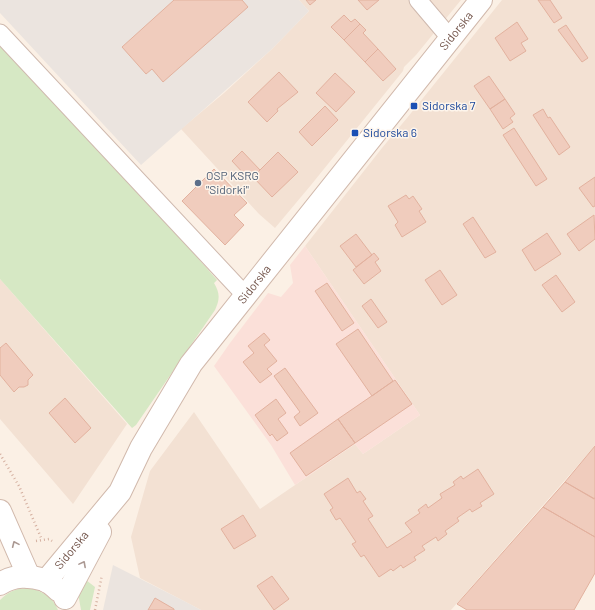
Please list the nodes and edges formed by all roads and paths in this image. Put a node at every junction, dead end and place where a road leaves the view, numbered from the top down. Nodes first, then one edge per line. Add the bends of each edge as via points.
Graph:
1 (418, 0) edge
2 (481, 0) edge
3 (0, 33) edge
4 (451, 39) junction
5 (245, 295) junction
6 (0, 454) edge
7 (120, 492) junction
8 (0, 510) edge
9 (42, 540) junction
10 (54, 542) dead end
11 (29, 543) dead end
12 (102, 574) dead end
13 (1, 576) edge
14 (38, 579) junction
15 (68, 604) edge
16 (95, 610) edge

1 - 4 street
2 - 4 street, Sidorska
3 - 5 street
4 - 5 street, Sidorska
5 - 7 street, Sidorska via 191,364 142,448
6 - 9 path via 19,486
7 - 14 street, Sidorska
15 -> 7 street
14 -> 8 street
9 - 10 path via 49,539
9 - 11 path
12 - 16 path
13 - 14 street
14 - 15 street via 61,591

